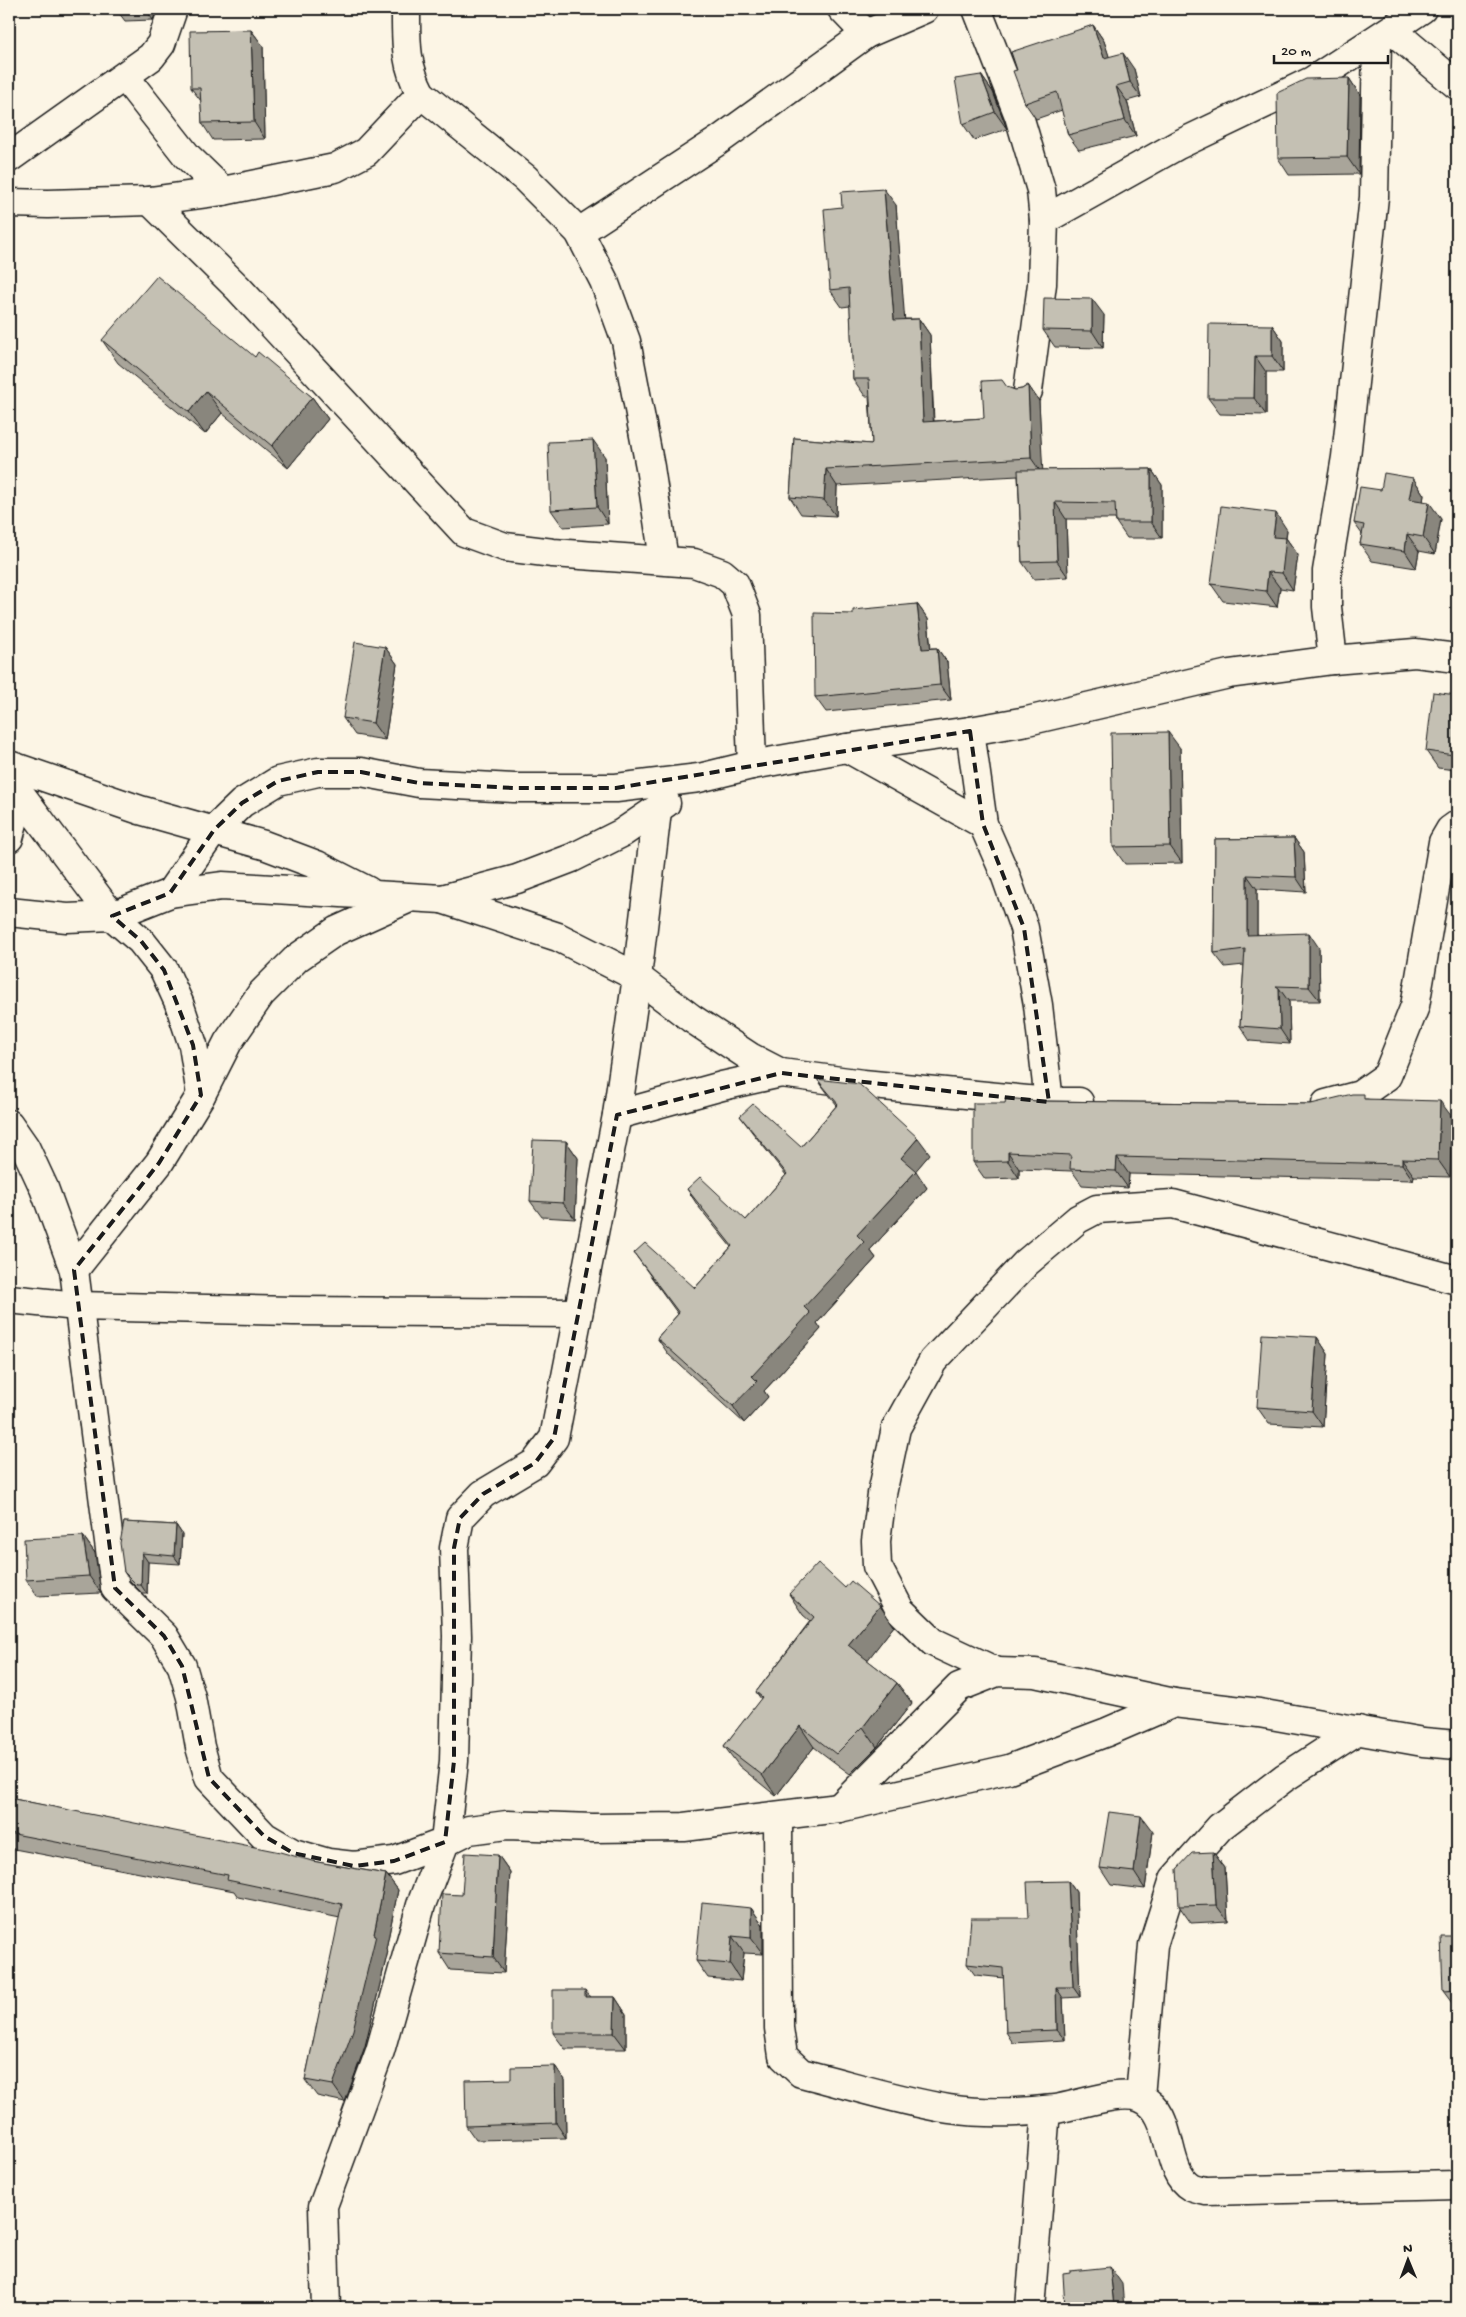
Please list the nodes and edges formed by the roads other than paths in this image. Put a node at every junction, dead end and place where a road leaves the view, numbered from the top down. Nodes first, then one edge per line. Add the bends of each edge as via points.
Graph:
1 (172, 9) edge
2 (406, 9) edge
3 (842, 9) edge
4 (924, 9) edge
5 (978, 9) edge
6 (1422, 9) edge
7 (866, 34) junction
8 (1384, 35) junction
9 (125, 77) junction
10 (1457, 84) edge
11 (421, 94) junction
12 (9, 158) edge
13 (223, 191) junction
14 (150, 201) junction
15 (9, 203) edge
16 (1044, 220) junction
17 (579, 232) junction
18 (1028, 391) edge
19 (664, 560) junction
20 (1457, 658) edge
21 (1333, 660) junction
22 (970, 731) junction
23 (847, 748) junction
24 (9, 765) edge
25 (752, 765) junction
26 (699, 778) junction
27 (14, 788) edge
28 (657, 811) junction
29 (983, 824) junction
30 (1457, 825) edge
31 (214, 830) junction
32 (9, 838) edge
33 (170, 893) junction
34 (379, 896) junction
35 (413, 896) junction
36 (442, 899) junction
37 (9, 912) edge
38 (112, 916) junction
39 (637, 977) junction
40 (781, 1073) junction
41 (201, 1095) junction
42 (1049, 1102) junction
43 (1108, 1102) edge
44 (1303, 1105) edge
45 (617, 1115) junction
46 (9, 1124) edge
47 (74, 1270) junction
48 (1457, 1280) edge
49 (9, 1298) edge
50 (77, 1306) junction
51 (578, 1313) junction
52 (997, 1672) junction
53 (1174, 1703) junction
54 (1358, 1730) junction
55 (1457, 1745) edge
56 (839, 1808) junction
57 (778, 1816) junction
58 (445, 1842) junction
59 (1140, 2097) junction
60 (1046, 2110) junction
61 (1457, 2185) edge
62 (326, 2308) edge
63 (1030, 2308) edge

1 - 9 street via 161,44 152,57
2 - 11 street via 405,52
3 - 7 street
4 - 7 street
5 - 16 street via 1022,125 1041,190
6 - 8 street
7 - 17 street via 718,141
8 - 10 street
8 - 16 street via 1312,80 1178,145
8 - 21 street via 1374,197 1346,457 1327,571
9 - 12 street
9 - 13 street via 187,156
11 - 13 street via 366,152 335,168
11 - 17 street via 525,178
13 - 14 street
14 - 15 street
14 - 19 street via 238,288 464,532 505,547 553,554
16 - 18 street via 1042,284
17 - 19 street via 604,281 626,341
19 - 25 street via 694,563 722,573 735,584 747,614
20 - 21 street via 1414,653
21 - 22 street via 1229,674
22 - 23 street
22 - 29 street
23 - 25 street
23 - 29 street
24 - 31 street via 140,810
25 - 26 street
26 - 28 street
26 - 31 street via 616,788 514,788 419,782 361,772 318,772 278,781 242,803
27 - 32 street
27 - 38 street
28 - 36 street via 572,858 517,879
28 - 39 street
29 - 42 street via 1024,928 1038,1005
30 - 44 street via 1443,842 1415,1006 1387,1076 1360,1095 1323,1105
31 - 33 street
31 - 34 street via 317,864
33 - 34 street via 222,886
33 - 38 street
34 - 35 street
35 - 36 street
35 - 41 street via 336,931 297,958 261,994 228,1042
36 - 39 street via 558,937
37 - 38 street via 67,918
38 - 41 street via 141,941 164,970 193,1045
39 - 40 street via 691,1018 750,1057
39 - 45 street
40 - 42 street
40 - 45 street
41 - 47 street via 159,1163
42 - 43 street
45 - 51 street
46 - 47 street via 25,1148 44,1188
47 - 50 street
48 - 52 street via 1173,1204 1097,1209 1078,1219 1034,1256 933,1361 896,1428 876,1541 877,1566 900,1610 933,1642
49 - 50 street
50 - 51 street
50 - 58 street via 115,1588 164,1636 182,1666 209,1778 264,1836 293,1853 328,1863 354,1866 394,1861
51 - 58 street via 554,1438 535,1463 483,1494 460,1518 454,1548 457,1636 454,1761
52 - 53 street via 1035,1673
52 - 56 street via 959,1687
53 - 54 street
53 - 56 street via 1009,1769
54 - 55 street
54 - 59 street via 1284,1778 1220,1828 1174,1880 1153,1945
56 - 57 street
57 - 58 street via 684,1827 507,1825 469,1830
57 - 60 street via 779,2028 783,2056 801,2074 949,2109 1014,2113
58 - 62 street via 420,1905 380,2050 323,2206
59 - 60 street via 1110,2096
59 - 61 street via 1159,2112 1174,2159 1182,2177 1191,2187 1206,2191
60 - 63 street

